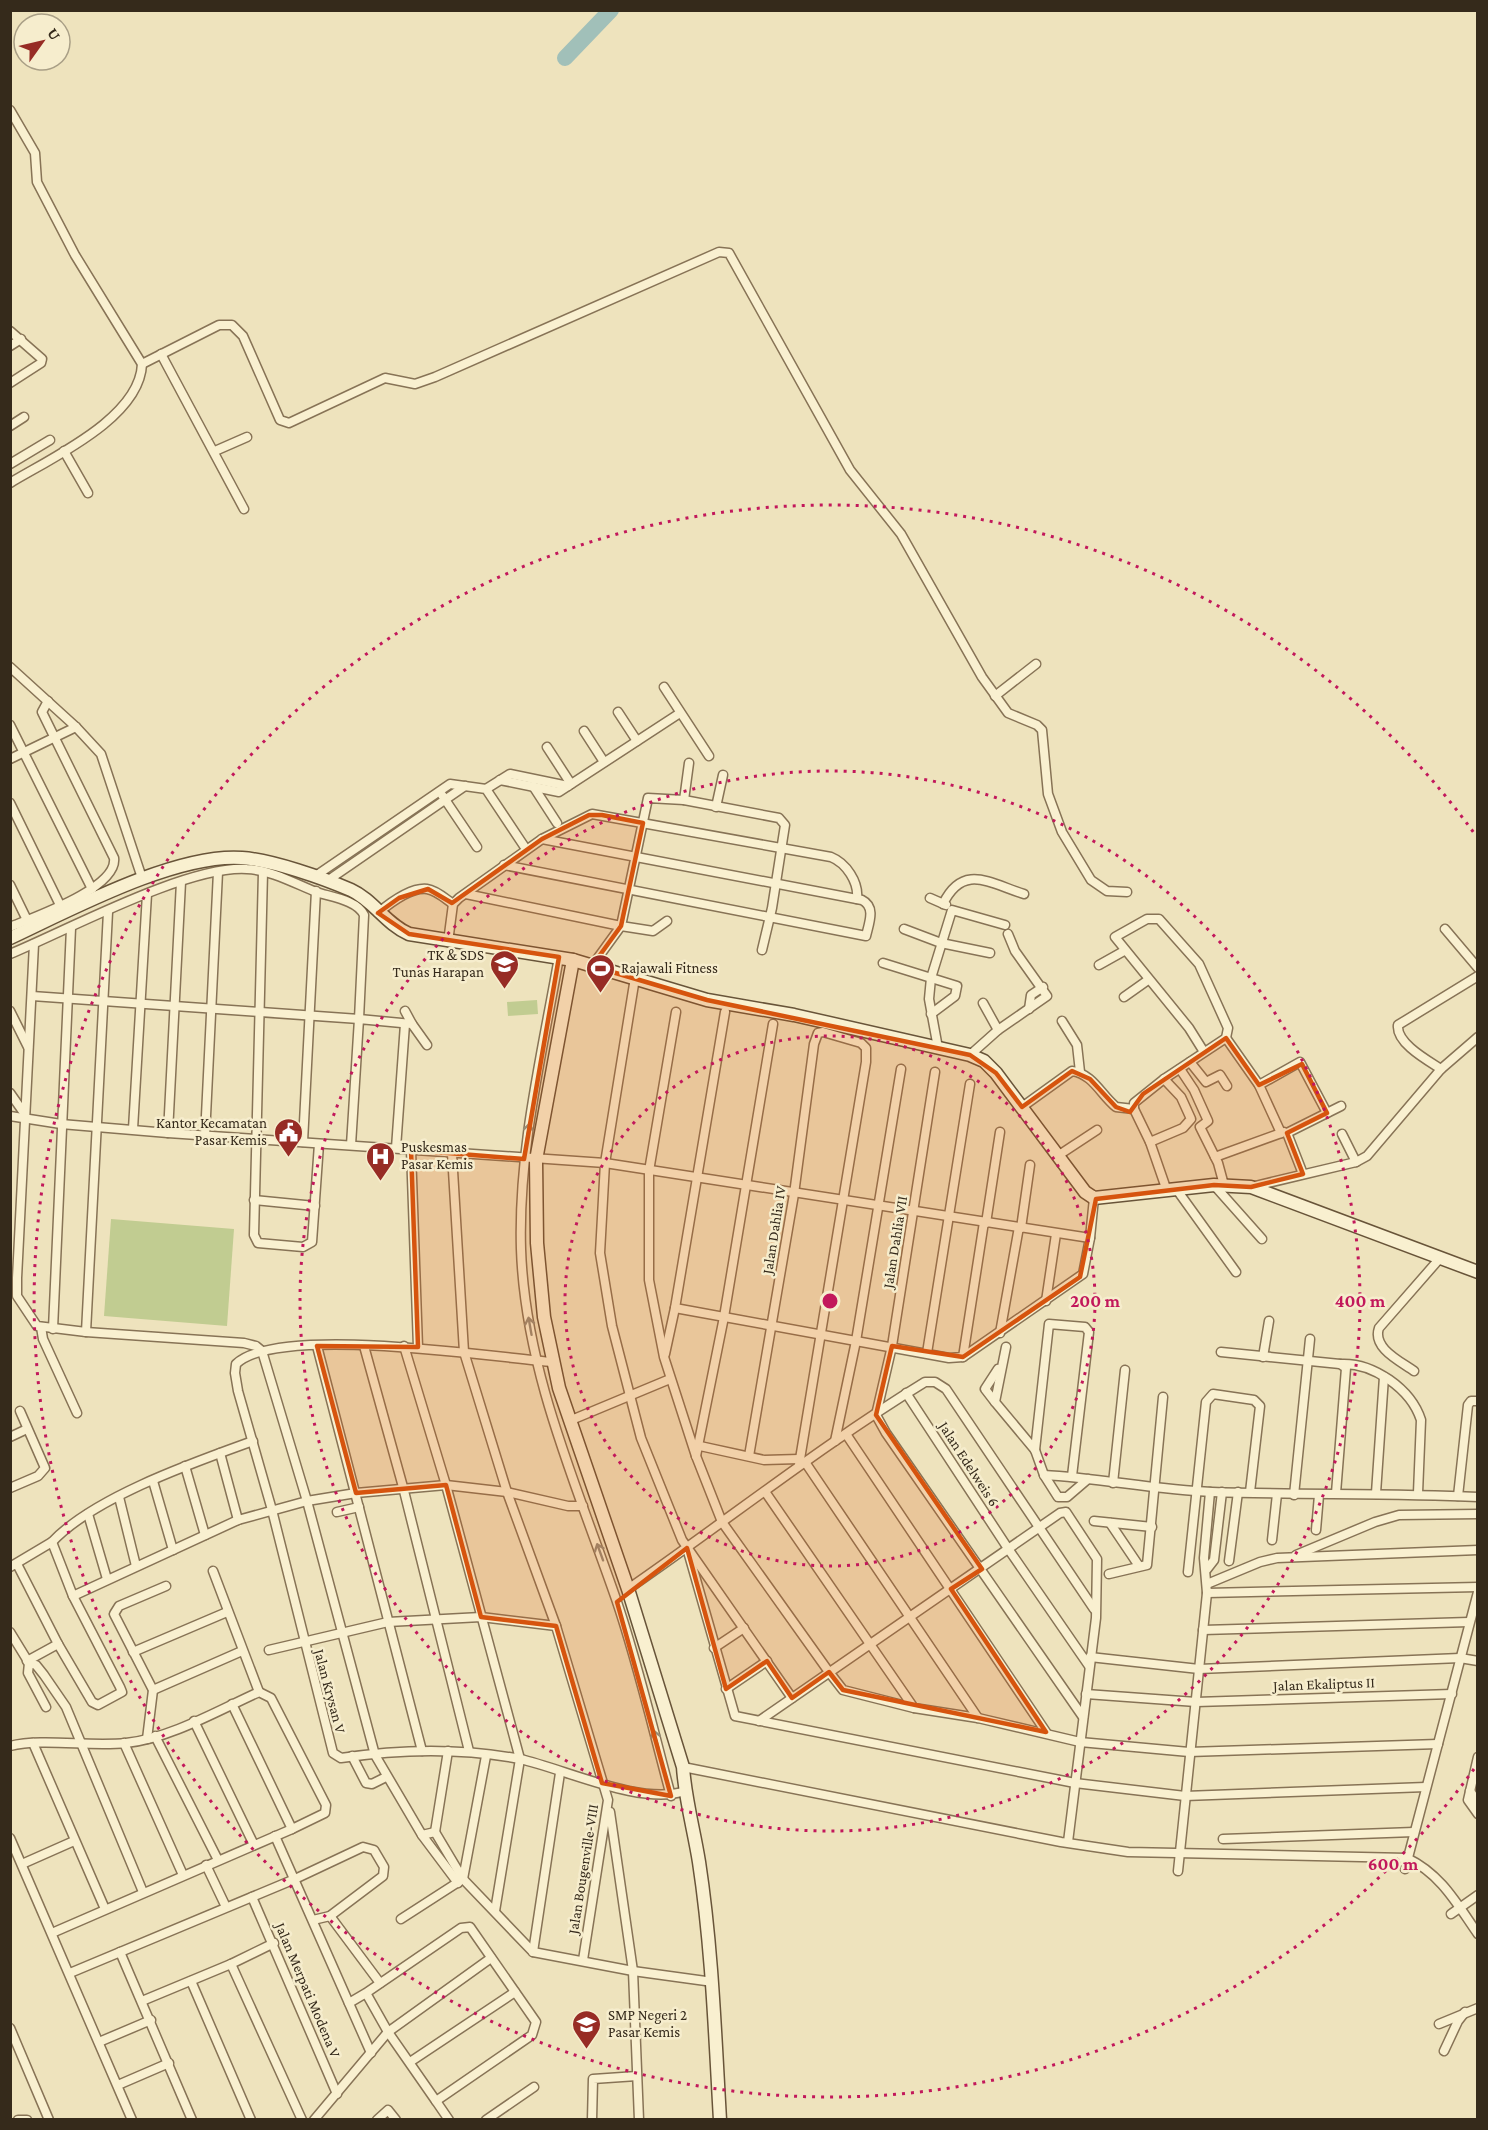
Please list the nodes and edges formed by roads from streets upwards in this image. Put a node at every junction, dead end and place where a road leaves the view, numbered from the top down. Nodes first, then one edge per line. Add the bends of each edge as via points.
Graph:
1 (10, 110) edge
2 (10, 331) edge
3 (21, 339) junction
4 (10, 345) edge
5 (160, 354) junction
6 (142, 364) junction
7 (11, 383) edge
8 (24, 417) dead end
9 (10, 426) edge
10 (247, 437) dead end
11 (50, 440) dead end
12 (64, 451) junction
13 (214, 451) junction
14 (10, 465) edge
15 (10, 483) edge
16 (88, 493) dead end
17 (244, 509) dead end
18 (1036, 664) dead end
19 (10, 667) edge
20 (664, 687) dead end
21 (995, 696) junction
22 (48, 701) junction
23 (618, 712) dead end
24 (680, 713) junction
25 (10, 725) edge
26 (76, 728) junction
27 (584, 731) dead end
28 (56, 738) junction
29 (637, 741) junction
30 (547, 747) dead end
31 (25, 752) junction
32 (709, 756) dead end
33 (10, 759) edge
34 (604, 762) junction
35 (689, 763) dead end
36 (723, 775) dead end
37 (501, 780) junction
38 (570, 785) junction
39 (465, 786) junction
40 (533, 786) junction
41 (486, 789) junction
42 (439, 791) junction
43 (445, 800) junction
44 (684, 800) junction
45 (10, 803) edge
46 (716, 807) junction
47 (557, 823) dead end
48 (643, 823) junction
49 (542, 840) junction
50 (524, 846) dead end
51 (477, 847) dead end
52 (782, 849) junction
53 (635, 858) junction
54 (504, 865) junction
55 (218, 872) junction
56 (263, 872) junction
57 (314, 877) junction
58 (142, 878) junction
59 (327, 881) junction
60 (181, 882) junction
61 (775, 883) junction
62 (11, 887) edge
63 (93, 889) junction
64 (316, 891) junction
65 (629, 892) junction
66 (1127, 892) dead end
67 (147, 894) junction
68 (466, 894) junction
69 (1024, 894) dead end
70 (930, 898) dead end
71 (857, 899) junction
72 (453, 904) junction
73 (943, 904) junction
74 (60, 905) junction
75 (952, 910) junction
76 (108, 912) junction
77 (378, 913) junction
78 (769, 918) junction
79 (27, 920) junction
80 (667, 921) dead end
81 (1005, 925) dead end
82 (621, 926) junction
83 (71, 928) junction
84 (904, 929) dead end
85 (1445, 929) dead end
86 (11, 933) edge
87 (1008, 934) dead end
88 (447, 942) junction
89 (941, 943) junction
90 (34, 944) junction
91 (762, 950) dead end
92 (1124, 951) junction
93 (990, 953) dead end
94 (10, 954) edge
95 (559, 957) junction
96 (573, 960) junction
97 (883, 963) dead end
98 (1099, 965) dead end
99 (592, 966) junction
100 (1478, 968) edge
101 (1478, 976) edge
102 (932, 978) junction
103 (1148, 980) junction
104 (634, 984) dead end
105 (32, 996) junction
106 (1124, 997) dead end
107 (67, 999) junction
108 (104, 1000) junction
109 (141, 1002) junction
110 (982, 1003) dead end
111 (176, 1005) junction
112 (211, 1008) junction
113 (10, 1011) edge
114 (405, 1011) dead end
115 (261, 1012) junction
116 (676, 1012) dead end
117 (725, 1012) dead end
118 (931, 1014) junction
119 (310, 1016) junction
120 (359, 1019) junction
121 (1062, 1021) dead end
122 (409, 1024) junction
123 (773, 1024) dead end
124 (998, 1030) junction
125 (1478, 1037) edge
126 (1226, 1038) junction
127 (427, 1045) dead end
128 (28, 1048) junction
129 (938, 1048) junction
130 (1204, 1052) junction
131 (970, 1055) junction
132 (1190, 1062) junction
133 (902, 1069) dead end
134 (1180, 1069) junction
135 (1441, 1069) junction
136 (935, 1072) dead end
137 (1080, 1072) junction
138 (1164, 1079) junction
139 (1206, 1082) junction
140 (970, 1084) dead end
141 (1259, 1085) junction
142 (1227, 1086) dead end
143 (1194, 1090) junction
144 (10, 1093) edge
145 (1341, 1106) dead end
146 (1022, 1107) junction
147 (1134, 1109) junction
148 (1327, 1113) junction
149 (24, 1115) junction
150 (10, 1116) edge
151 (61, 1124) junction
152 (97, 1127) junction
153 (133, 1129) junction
154 (1098, 1130) dead end
155 (1000, 1132) dead end
156 (168, 1133) junction
157 (1284, 1133) junction
158 (1342, 1134) dead end
159 (205, 1136) junction
160 (255, 1140) junction
161 (303, 1142) junction
162 (1150, 1142) junction
163 (319, 1144) junction
164 (351, 1145) junction
165 (396, 1149) junction
166 (411, 1150) junction
167 (453, 1154) junction
168 (1059, 1155) junction
169 (1215, 1157) junction
170 (530, 1160) junction
171 (1356, 1162) junction
172 (605, 1163) junction
173 (1030, 1165) dead end
174 (649, 1171) junction
175 (1303, 1174) junction
176 (697, 1178) junction
177 (1219, 1185) junction
178 (746, 1187) junction
179 (1251, 1187) junction
180 (1172, 1190) junction
181 (794, 1194) junction
182 (254, 1200) junction
183 (842, 1200) junction
184 (1094, 1203) junction
185 (315, 1206) junction
186 (878, 1207) junction
187 (913, 1211) junction
188 (948, 1216) junction
189 (985, 1222) junction
190 (1020, 1227) junction
191 (1056, 1234) junction
192 (1090, 1238) junction
193 (1262, 1239) dead end
194 (1441, 1257) junction
195 (1236, 1272) dead end
196 (1478, 1272) edge
197 (10, 1287) edge
198 (17, 1296) junction
199 (1046, 1300) junction
200 (675, 1308) junction
201 (724, 1317) junction
202 (1269, 1321) dead end
203 (772, 1325) junction
204 (41, 1327) junction
205 (53, 1329) junction
206 (86, 1332) junction
207 (820, 1333) junction
208 (1000, 1333) junction
209 (1310, 1339) dead end
210 (856, 1341) junction
211 (317, 1346) junction
212 (364, 1346) junction
213 (404, 1346) junction
214 (892, 1346) junction
215 (418, 1347) junction
216 (1006, 1347) dead end
217 (262, 1351) junction
218 (464, 1352) junction
219 (1221, 1352) dead end
220 (927, 1353) junction
221 (664, 1357) junction
222 (963, 1357) junction
223 (1263, 1357) junction
224 (537, 1360) junction
225 (552, 1362) junction
226 (1306, 1362) junction
227 (1340, 1364) junction
228 (1125, 1370) dead end
229 (1414, 1371) dead end
230 (1384, 1377) junction
231 (670, 1379) junction
232 (906, 1393) junction
233 (628, 1396) junction
234 (1163, 1397) dead end
235 (1478, 1401) edge
236 (20, 1411) dead end
237 (77, 1413) dead end
238 (876, 1415) junction
239 (569, 1421) junction
240 (27, 1429) junction
241 (846, 1434) junction
242 (10, 1437) edge
243 (253, 1441) junction
244 (835, 1441) junction
245 (700, 1446) junction
246 (1035, 1450) junction
247 (220, 1453) junction
248 (696, 1456) junction
249 (749, 1456) junction
250 (801, 1462) junction
251 (185, 1466) junction
252 (1044, 1475) junction
253 (1072, 1476) junction
254 (1088, 1479) junction
255 (153, 1481) junction
256 (1113, 1483) junction
257 (446, 1485) junction
258 (403, 1487) junction
259 (1156, 1487) junction
260 (10, 1488) edge
261 (1197, 1490) junction
262 (507, 1492) junction
263 (1210, 1492) junction
264 (1222, 1492) junction
265 (1238, 1492) junction
266 (1250, 1492) junction
267 (356, 1493) junction
268 (766, 1493) junction
269 (1336, 1493) junction
270 (1376, 1493) junction
271 (1418, 1493) junction
272 (1277, 1494) junction
273 (1294, 1495) junction
274 (1319, 1495) junction
275 (1458, 1496) junction
276 (119, 1497) junction
277 (1478, 1497) edge
278 (307, 1502) junction
279 (583, 1506) junction
280 (359, 1507) junction
281 (272, 1510) junction
282 (337, 1512) dead end
283 (88, 1514) junction
284 (1478, 1514) edge
285 (238, 1521) junction
286 (1094, 1521) dead end
287 (722, 1522) junction
288 (1110, 1523) junction
289 (1152, 1527) junction
290 (1039, 1530) junction
291 (1316, 1530) dead end
292 (1207, 1532) junction
293 (1218, 1533) junction
294 (205, 1535) junction
295 (1272, 1540) dead end
296 (52, 1542) junction
297 (687, 1548) junction
298 (173, 1550) junction
299 (1009, 1550) junction
300 (1478, 1550) edge
301 (1290, 1557) junction
302 (1229, 1561) dead end
303 (14, 1566) edge
304 (136, 1566) junction
305 (1139, 1566) junction
306 (982, 1569) junction
307 (1207, 1569) junction
308 (213, 1571) dead end
309 (1188, 1572) dead end
310 (1109, 1574) dead end
311 (107, 1579) junction
312 (166, 1586) dead end
313 (1478, 1587) edge
314 (951, 1589) junction
315 (1207, 1589) junction
316 (629, 1592) junction
317 (1478, 1592) edge
318 (73, 1596) junction
319 (617, 1602) junction
320 (1094, 1609) junction
321 (227, 1612) junction
322 (481, 1617) junction
323 (910, 1617) junction
324 (437, 1618) junction
325 (388, 1622) junction
326 (1469, 1622) junction
327 (556, 1626) junction
328 (744, 1628) junction
329 (1203, 1630) junction
330 (10, 1632) edge
331 (342, 1632) junction
332 (303, 1641) junction
333 (58, 1644) junction
334 (870, 1644) junction
335 (714, 1648) junction
336 (269, 1650) dead end
337 (242, 1651) junction
338 (133, 1652) junction
339 (1460, 1658) junction
340 (767, 1661) junction
341 (1478, 1661) edge
342 (28, 1662) junction
343 (1090, 1662) junction
344 (1199, 1669) junction
345 (829, 1672) junction
346 (726, 1689) junction
347 (153, 1690) junction
348 (260, 1692) junction
349 (1086, 1694) junction
350 (1452, 1694) junction
351 (792, 1698) junction
352 (1196, 1702) junction
353 (232, 1704) junction
354 (46, 1707) dead end
355 (914, 1708) junction
356 (1083, 1717) junction
357 (978, 1718) junction
358 (194, 1721) junction
359 (759, 1721) junction
360 (1046, 1732) junction
361 (151, 1738) junction
362 (1080, 1742) junction
363 (33, 1743) junction
364 (124, 1743) junction
365 (1438, 1744) junction
366 (10, 1746) edge
367 (80, 1746) junction
368 (422, 1750) junction
369 (448, 1751) junction
370 (469, 1751) junction
371 (1189, 1752) junction
372 (375, 1755) junction
373 (352, 1756) junction
374 (486, 1756) junction
375 (1478, 1757) edge
376 (520, 1760) junction
377 (683, 1767) junction
378 (561, 1773) junction
379 (386, 1777) junction
380 (602, 1783) junction
381 (1075, 1783) junction
382 (1426, 1787) junction
383 (685, 1791) junction
384 (1470, 1791) junction
385 (671, 1796) junction
386 (1185, 1796) junction
387 (608, 1800) junction
388 (1478, 1803) edge
389 (1478, 1814) edge
390 (292, 1829) junction
391 (435, 1832) junction
392 (1414, 1832) junction
393 (422, 1835) junction
394 (275, 1836) junction
395 (10, 1838) edge
396 (1223, 1839) dead end
397 (74, 1841) junction
398 (1068, 1842) junction
399 (254, 1845) junction
400 (12, 1849) edge
401 (1180, 1853) junction
402 (1407, 1858) junction
403 (218, 1860) junction
404 (22, 1864) junction
405 (206, 1865) junction
406 (1405, 1869) dead end
407 (1178, 1871) dead end
408 (183, 1875) junction
409 (295, 1879) junction
410 (460, 1881) junction
411 (143, 1892) junction
412 (1478, 1895) edge
413 (252, 1897) junction
414 (226, 1907) junction
415 (1460, 1908) junction
416 (105, 1909) junction
417 (495, 1911) junction
418 (1451, 1914) dead end
419 (330, 1917) junction
420 (401, 1919) dead end
421 (313, 1920) junction
422 (52, 1933) junction
423 (1478, 1934) edge
424 (274, 1943) junction
425 (120, 1952) junction
426 (534, 1952) junction
427 (491, 1958) junction
428 (583, 1960) junction
429 (231, 1964) junction
430 (633, 1971) junction
431 (70, 1974) junction
432 (191, 1981) junction
433 (713, 1982) junction
434 (380, 1983) junction
435 (515, 1992) junction
436 (366, 1993) junction
437 (142, 2001) junction
438 (349, 2003) junction
439 (1478, 2008) edge
440 (1465, 2012) junction
441 (151, 2020) junction
442 (1439, 2024) dead end
443 (10, 2028) edge
444 (388, 2032) junction
445 (99, 2042) junction
446 (1444, 2051) dead end
447 (371, 2053) junction
448 (410, 2062) junction
449 (169, 2063) junction
450 (637, 2076) junction
451 (118, 2085) junction
452 (534, 2087) dead end
453 (338, 2094) junction
454 (436, 2101) junction
455 (18, 2120) edge
456 (27, 2120) edge
457 (50, 2120) edge
458 (132, 2120) edge
459 (192, 2120) edge
460 (251, 2120) edge
461 (302, 2120) edge
462 (314, 2120) edge
463 (377, 2120) edge
464 (396, 2120) edge
465 (449, 2120) edge
466 (486, 2120) edge
467 (592, 2120) edge
468 (639, 2120) edge
469 (720, 2120) edge

1 - 6 street via 35,153 37,182 75,255
2 - 3 street
3 - 4 street
3 - 7 street via 40,356 42,363
5 - 6 street
5 - 13 street
5 - 21 street via 219,325 232,325 243,336 280,420 289,423 385,378 415,384 435,377 719,252 727,252 735,260 850,470 901,534
6 - 12 street via 137,386 115,414
8 - 9 street
10 - 13 street
11 - 14 street
12 - 15 street
12 - 16 street
13 - 17 street
18 - 21 street
19 - 22 street
20 - 24 street
21 - 66 street via 1012,716 1042,730 1045,778 1052,808 1084,871 1101,888
22 - 26 street
22 - 28 street via 42,711
23 - 29 street
24 - 29 street
24 - 32 street
25 - 31 street
26 - 28 street
26 - 58 street via 105,761
27 - 34 street
28 - 31 street
28 - 63 street via 114,858 113,872
29 - 34 street
30 - 38 street
31 - 33 street
31 - 63 street
34 - 38 street
35 - 44 street
36 - 46 street
37 - 38 street via 510,774
37 - 40 street
37 - 41 street
38 - 40 street via 559,792
39 - 41 street
39 - 42 street via 450,784
39 - 43 street
40 - 47 street
41 - 50 street
42 - 43 street
42 - 57 street
43 - 51 street
43 - 59 street
44 - 46 street
44 - 48 street via 649,797
45 - 74 street
46 - 52 street via 782,820
48 - 49 street via 592,814
48 - 52 street
48 - 53 street
49 - 53 street
49 - 54 street
52 - 61 street
52 - 71 street via 838,860 852,878
53 - 61 street
53 - 65 street
54 - 65 street
54 - 68 street
55 - 56 street via 243,868
55 - 60 street
55 - 112 street
56 - 64 street
56 - 115 street
57 - 58 street via 243,858 207,861
57 - 59 street
58 - 86 street
59 - 77 street via 356,892
60 - 67 street
60 - 111 street
61 - 71 street
61 - 78 street
62 - 79 street
63 - 74 street
64 - 119 street
64 - 120 street via 355,905 364,915
65 - 78 street
65 - 82 street
67 - 76 street
67 - 109 street
68 - 72 street
68 - 82 street
69 - 73 street via 978,879 966,879 954,885
70 - 73 street
71 - 78 street via 871,908 866,936
72 - 77 street via 423,890 396,899
72 - 88 street
73 - 75 street
74 - 79 street
75 - 81 street
75 - 89 street
76 - 83 street
76 - 108 street
77 - 88 street via 409,934
78 - 91 street
79 - 86 street
80 - 82 street via 653,931
82 - 99 street
83 - 90 street
83 - 107 street
84 - 89 street
85 - 100 street
87 - 124 street via 1047,998
88 - 95 street
89 - 93 street
89 - 102 street
90 - 94 street
90 - 105 street
92 - 98 street
92 - 103 street
92 - 126 street via 1115,937 1150,918 1162,922 1186,947 1208,981 1228,1028
95 - 96 street
170 -> 95 street
96 - 99 street
96 - 170 street
97 - 102 street
99 - 129 street via 707,1000 794,1014
101 - 135 street via 1398,1025 1400,1035
102 - 118 street
102 - 118 street via 958,989 952,999
103 - 106 street
103 - 130 street
104 - 172 street
105 - 107 street
105 - 128 street
107 - 108 street
107 - 151 street
108 - 109 street
108 - 152 street
109 - 111 street
109 - 153 street
110 - 124 street
111 - 112 street
111 - 156 street
112 - 115 street
112 - 159 street
113 - 128 street
114 - 122 street
115 - 119 street
115 - 160 street
116 - 174 street
117 - 176 street
118 - 129 street
119 - 120 street
119 - 161 street
120 - 122 street
120 - 164 street
121 - 137 street via 1077,1045
122 - 127 street
122 - 165 street
123 - 178 street
124 - 131 street
125 - 135 street
126 - 130 street
126 - 141 street
128 - 149 street
129 - 131 street
130 - 132 street
131 - 146 street via 984,1061 996,1073
132 - 134 street
132 - 139 street
133 - 186 street
134 - 138 street
134 - 143 street
135 - 171 street via 1377,1147
136 - 187 street, Jalan Dahlia VII
137 - 146 street via 1064,1075
137 - 147 street via 1116,1107
138 - 147 street via 1136,1100
138 - 162 street via 1180,1097 1191,1119 1183,1128
139 - 142 street via 1220,1075
139 - 143 street
140 - 188 street
141 - 148 street via 1300,1062
141 - 157 street
143 - 169 street via 1208,1121 1200,1126
144 - 149 street
145 - 148 street
146 - 168 street
147 - 162 street
148 - 157 street
149 - 150 street
149 - 151 street
149 - 198 street
151 - 152 street
151 - 205 street
152 - 153 street
152 - 206 street
153 - 156 street
154 - 168 street
155 - 189 street
156 - 159 street
157 - 169 street
157 - 175 street
158 - 171 street
159 - 160 street
160 - 161 street
160 - 182 street
161 - 163 street
162 - 180 street
163 - 164 street
163 - 185 street
164 - 165 street
165 - 166 street
166 - 167 street
166 - 215 street
167 - 170 street
167 - 218 street, Jalan Bougenville-VIII
168 - 184 street
169 - 177 street
170 - 172 street
224 -> 170 street via 521,1249
170 - 225 street
171 - 175 street
172 - 174 street
172 - 233 street via 600,1253
173 - 190 street
174 - 176 street
174 - 221 street via 649,1280
175 - 179 street
176 - 178 street
176 - 200 street
177 - 179 street
177 - 180 street
177 - 193 street
178 - 181 street
178 - 201 street
179 - 194 street
180 - 184 street
180 - 195 street
181 - 183 street
181 - 183 street, Jalan Dahlia IV via 816,1037 823,1032 861,1043 866,1052
181 - 203 street, Jalan Dahlia IV
182 - 185 street
182 - 185 street via 255,1239 290,1246 303,1247 312,1242
183 - 186 street
183 - 207 street
184 - 192 street
186 - 187 street
186 - 210 street
187 - 188 street
187 - 214 street, Jalan Dahlia VII
188 - 189 street
188 - 220 street
189 - 190 street
189 - 222 street
190 - 191 street
190 - 208 street
191 - 192 street
191 - 199 street
192 - 199 street via 1083,1274
194 - 196 street
194 - 229 street via 1378,1328 1381,1346
197 - 198 street
198 - 204 street via 31,1320
199 - 208 street
200 - 201 street
200 - 221 street
201 - 203 street
201 - 245 street
202 - 223 street
203 - 207 street
203 - 249 street, Jalan Dahlia IV
204 - 205 street
204 - 237 street
205 - 206 street
206 - 217 street via 244,1343
207 - 210 street
207 - 250 street
208 - 222 street
209 - 226 street
210 - 214 street
210 - 244 street
211 - 212 street
211 - 217 street via 291,1344
211 - 267 street
212 - 213 street
212 - 258 street
213 - 215 street
213 - 257 street
214 - 220 street
214 - 238 street, Jalan Dahlia VII
215 - 218 street
216 - 246 street via 1002,1364 985,1389
217 - 243 street, Jalan Krysan V via 240,1360 234,1370
217 - 278 street
218 - 224 street
218 - 262 street, Jalan Bougenville-VIII
219 - 223 street
220 - 222 street
221 - 231 street
223 - 226 street
224 - 225 street
224 - 279 street
225 - 239 street
226 - 227 street
226 - 273 street
227 - 230 street via 1364,1365
227 - 269 street via 1346,1371
228 - 256 street
230 - 270 street
230 - 271 street via 1411,1402 1421,1420
231 - 233 street
231 - 248 street
232 - 238 street
232 - 290 street via 925,1382 935,1382 946,1389
232 - 299 street, Jalan Edelweis 6
233 - 239 street
233 - 297 street via 662,1496
234 - 259 street
235 - 275 street via 1468,1405
236 - 240 street
238 - 241 street
238 - 306 street
239 - 316 street
240 - 242 street
240 - 260 street via 45,1470
241 - 244 street
241 - 314 street
243 - 247 street
243 - 281 street, Jalan Krysan V
244 - 250 street
245 - 248 street
245 - 249 street
246 - 252 street
246 - 253 street via 1049,1324 1085,1327 1089,1332
247 - 251 street
247 - 285 street
248 - 287 street
249 - 250 street
250 - 268 street
250 - 323 street
251 - 255 street
251 - 294 street
252 - 253 street
252 - 254 street via 1061,1498 1068,1497
253 - 254 street
254 - 256 street
255 - 276 street
255 - 298 street
256 - 259 street
257 - 258 street
257 - 262 street
257 - 322 street
258 - 267 street
258 - 324 street
259 - 261 street
259 - 289 street
261 - 263 street
261 - 266 street via 1206,1402 1213,1394 1219,1394 1254,1400 1260,1406
261 - 309 street
262 - 279 street
262 - 327 street, Jalan Bougenville-VIII
263 - 264 street
263 - 292 street
264 - 265 street
264 - 293 street
265 - 266 street
265 - 302 street
266 - 272 street
267 - 278 street
267 - 280 street
268 - 287 street
268 - 334 street
269 - 270 street
269 - 274 street
270 - 271 street
271 - 275 street
272 - 273 street
272 - 295 street
273 - 274 street
274 - 291 street
275 - 277 street
276 - 283 street
276 - 304 street
278 - 281 street
278 - 331 street
319 -> 279 street
280 - 282 street
280 - 325 street
281 - 285 street
281 - 332 street, Jalan Krysan V
283 - 296 street
283 - 311 street
284 - 301 street via 1400,1515
285 - 294 street
286 - 288 street
287 - 297 street
287 - 345 street
288 - 289 street
288 - 305 street
289 - 305 street via 1147,1565
290 - 299 street
290 - 320 street
290 - 320 street via 1063,1512 1070,1515 1097,1559
292 - 293 street
292 - 307 street
293 - 307 street via 1214,1560
294 - 298 street
296 - 303 street
296 - 318 street
297 - 316 street
297 - 328 street
297 - 335 street
298 - 304 street
299 - 306 street
299 - 343 street, Jalan Edelweis 6
300 - 301 street
301 - 315 street via 1260,1562
303 - 333 street
304 - 311 street
305 - 310 street
306 - 314 street
306 - 356 street
307 - 315 street
308 - 321 street
311 - 318 street
312 - 338 street via 116,1608 115,1617
313 - 315 street
314 - 323 street
314 - 360 street
315 - 329 street
316 - 319 street
316 - 377 street
317 - 326 street
318 - 333 street via 122,1692 103,1704 92,1702
385 -> 319 street
320 - 343 street
321 - 337 street
321 - 338 street
322 - 324 street
322 - 327 street
322 - 376 street
323 - 334 street
323 - 357 street
324 - 325 street
324 - 370 street
325 - 331 street
325 - 368 street
326 - 329 street
326 - 339 street
327 - 380 street, Jalan Bougenville-VIII
328 - 335 street
328 - 340 street
329 - 344 street
330 - 342 street
331 - 332 street
331 - 372 street
332 - 336 street
332 - 373 street, Jalan Krysan V via 333,1753 337,1757
333 - 342 street
334 - 345 street
334 - 355 street
335 - 346 street
337 - 347 street
337 - 348 street
338 - 347 street
339 - 341 street
339 - 344 street
339 - 350 street
340 - 346 street
340 - 351 street
342 - 354 street via 28,1673
342 - 367 street via 36,1665 58,1693
343 - 344 street
343 - 349 street
344 - 352 street
345 - 351 street
345 - 355 street via 843,1690
346 - 359 street via 735,1716
347 - 361 street
348 - 353 street
348 - 390 street via 271,1698 326,1806 325,1813
349 - 352 street, Jalan Ekaliptus II
349 - 356 street
350 - 352 street, Jalan Ekaliptus II
350 - 365 street
351 - 359 street
352 - 371 street
353 - 358 street
353 - 390 street
355 - 357 street
356 - 362 street
357 - 360 street
358 - 361 street
358 - 399 street
359 - 381 street
360 - 362 street
361 - 364 street
361 - 403 street
362 - 371 street
362 - 381 street
363 - 366 street
363 - 367 street
363 - 397 street
364 - 367 street
364 - 408 street
365 - 371 street
365 - 382 street
367 - 411 street
368 - 369 street
368 - 372 street
369 - 370 street
369 - 391 street
370 - 374 street
371 - 386 street
372 - 373 street
372 - 379 street
373 - 379 street via 366,1783
374 - 376 street
374 - 410 street
375 - 384 street
376 - 378 street
376 - 417 street
377 - 383 street
377 - 398 street
378 - 380 street
378 - 426 street
379 - 393 street
380 - 385 street
380 - 387 street, Jalan Bougenville-VIII
381 - 386 street
381 - 398 street
382 - 386 street
382 - 392 street
383 - 385 street
383 - 433 street via 699,1862
384 - 388 street
384 - 389 street via 1468,1800
386 - 401 street
387 - 428 street, Jalan Bougenville-VIII
387 - 430 street
390 - 394 street
391 - 393 street
391 - 410 street
392 - 396 street
392 - 402 street
393 - 410 street
394 - 399 street
394 - 409 street
395 - 400 street
397 - 404 street
397 - 416 street
398 - 401 street via 1128,1852
399 - 403 street
400 - 404 street
401 - 402 street
401 - 407 street
402 - 406 street
402 - 415 street via 1439,1878
403 - 405 street
404 - 422 street
405 - 408 street
405 - 414 street
408 - 411 street
409 - 413 street
409 - 419 street via 363,1847 374,1850 384,1867 383,1876
409 - 421 street
410 - 417 street
410 - 420 street
411 - 416 street
412 - 415 street
413 - 414 street
413 - 424 street, Jalan Merpati Modena V
414 - 425 street
415 - 418 street
415 - 423 street
416 - 422 street
417 - 426 street
419 - 421 street
419 - 434 street
421 - 438 street
422 - 431 street
424 - 429 street
424 - 453 street, Jalan Merpati Modena V
425 - 431 street
425 - 437 street
426 - 428 street
427 - 434 street via 474,1931 464,1927
427 - 435 street
427 - 444 street
428 - 430 street
429 - 432 street
429 - 461 street
430 - 433 street
430 - 450 street
431 - 445 street
432 - 437 street
432 - 460 street
433 - 469 street
434 - 436 street
435 - 448 street
435 - 454 street via 536,2022 532,2035
436 - 438 street
436 - 444 street
437 - 441 street
438 - 447 street
439 - 440 street
440 - 442 street
440 - 446 street
441 - 445 street
441 - 449 street
443 - 457 street
444 - 447 street
444 - 448 street
445 - 451 street
447 - 453 street
448 - 454 street
449 - 451 street
449 - 459 street
450 - 467 street via 593,2079
450 - 468 street
451 - 458 street
452 - 466 street
453 - 462 street
454 - 465 street
455 - 456 street
463 - 464 street via 388,2110

